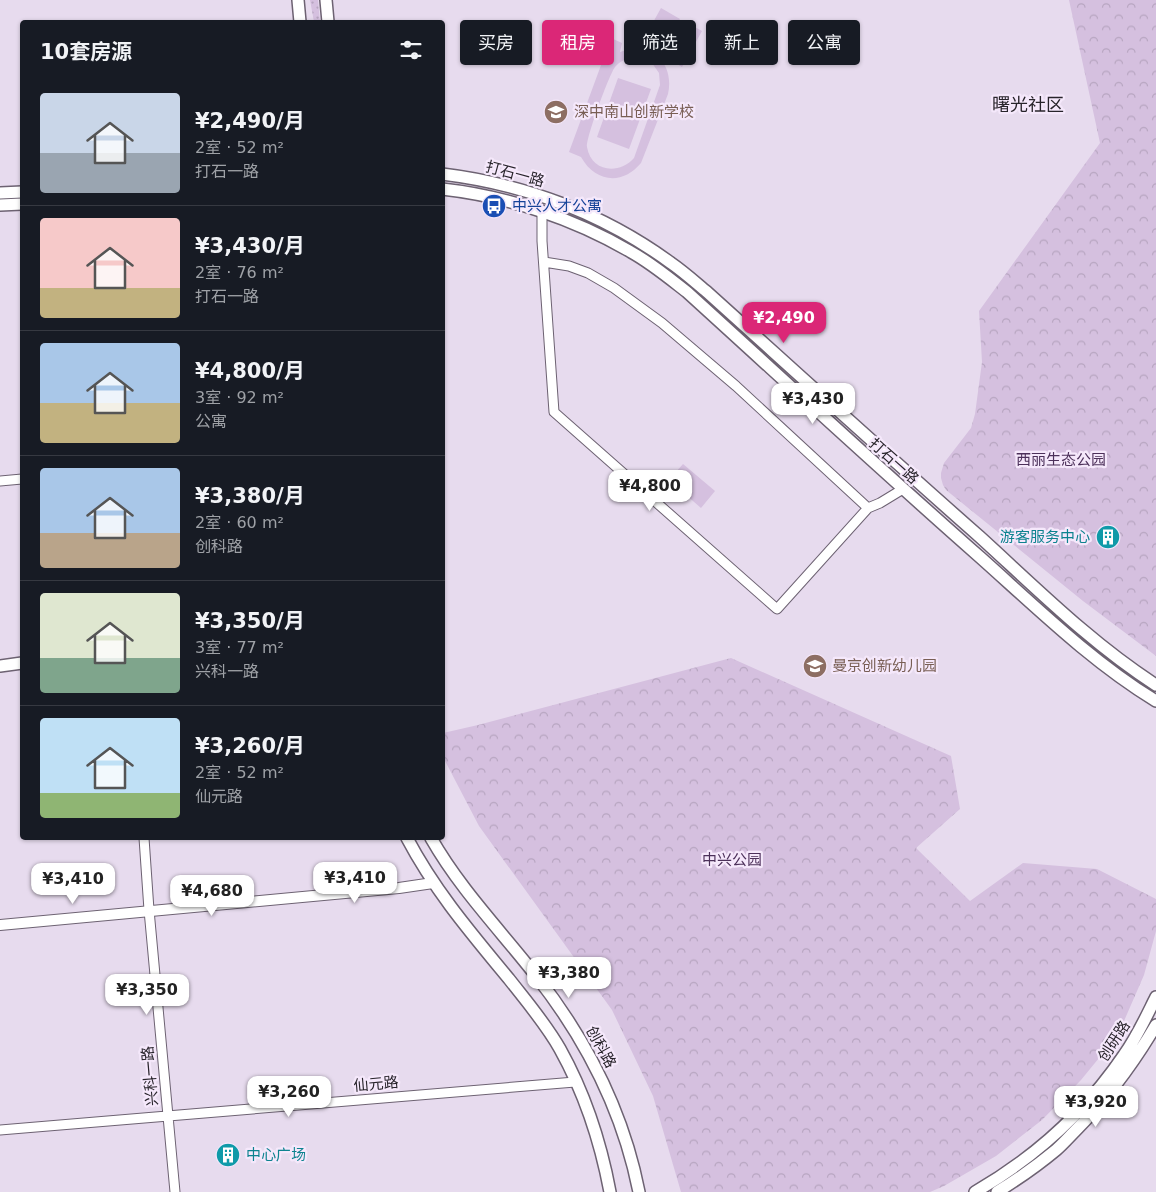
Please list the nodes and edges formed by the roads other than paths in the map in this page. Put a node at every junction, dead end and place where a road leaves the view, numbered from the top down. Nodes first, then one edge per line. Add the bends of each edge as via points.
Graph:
1 (298, 0) edge
2 (326, 0) edge
3 (300, 20) edge
4 (328, 20) edge
5 (445, 175) edge
6 (445, 190) edge
7 (20, 192) edge
8 (0, 193) edge
9 (20, 204) edge
10 (0, 205) edge
11 (542, 212) junction
12 (544, 262) junction
13 (20, 479) edge
14 (0, 481) edge
15 (903, 489) junction
16 (868, 508) junction
17 (20, 663) edge
18 (0, 666) edge
19 (1156, 685) edge
20 (1156, 701) edge
21 (144, 840) edge
22 (408, 840) edge
23 (432, 840) edge
24 (433, 883) junction
25 (149, 910) junction
26 (0, 924) edge
27 (1156, 997) edge
28 (1156, 1025) edge
29 (576, 1082) junction
30 (168, 1116) junction
31 (0, 1130) edge
32 (175, 1192) edge
33 (610, 1192) edge
34 (639, 1192) edge
35 (975, 1192) edge
36 (997, 1192) edge

1 - 3 main road
2 - 4 main road
5 - 19 main road, 打石一路 via 546,197 628,235 671,263 1093,639
6 - 11 main road, 打石一路 via 490,197
7 - 8 main road
9 - 10 main road
11 - 12 street
11 - 15 main road, 打石一路 via 613,241 668,277
12 - 16 street via 588,273 662,323 736,386
12 - 16 street via 554,412 777,609
13 - 14 street
15 - 16 street
15 - 20 main road, 打石一路 via 1078,644
17 - 18 main road
21 - 25 street, 兴科一路
22 - 24 main road
23 - 34 main road, 创科路 via 466,891 544,986 581,1040 612,1101
24 - 25 street
24 - 29 main road via 537,1016 560,1049
25 - 26 street
25 - 30 street, 兴科一路
27 - 35 main road, 创研路 via 1125,1053 1085,1104 1034,1153
28 - 36 main road, 创研路 via 1122,1077 1083,1123 1057,1148
29 - 30 street, 仙元路
29 - 33 main road via 602,1154
30 - 31 street, 仙元路
30 - 32 street, 兴科一路

